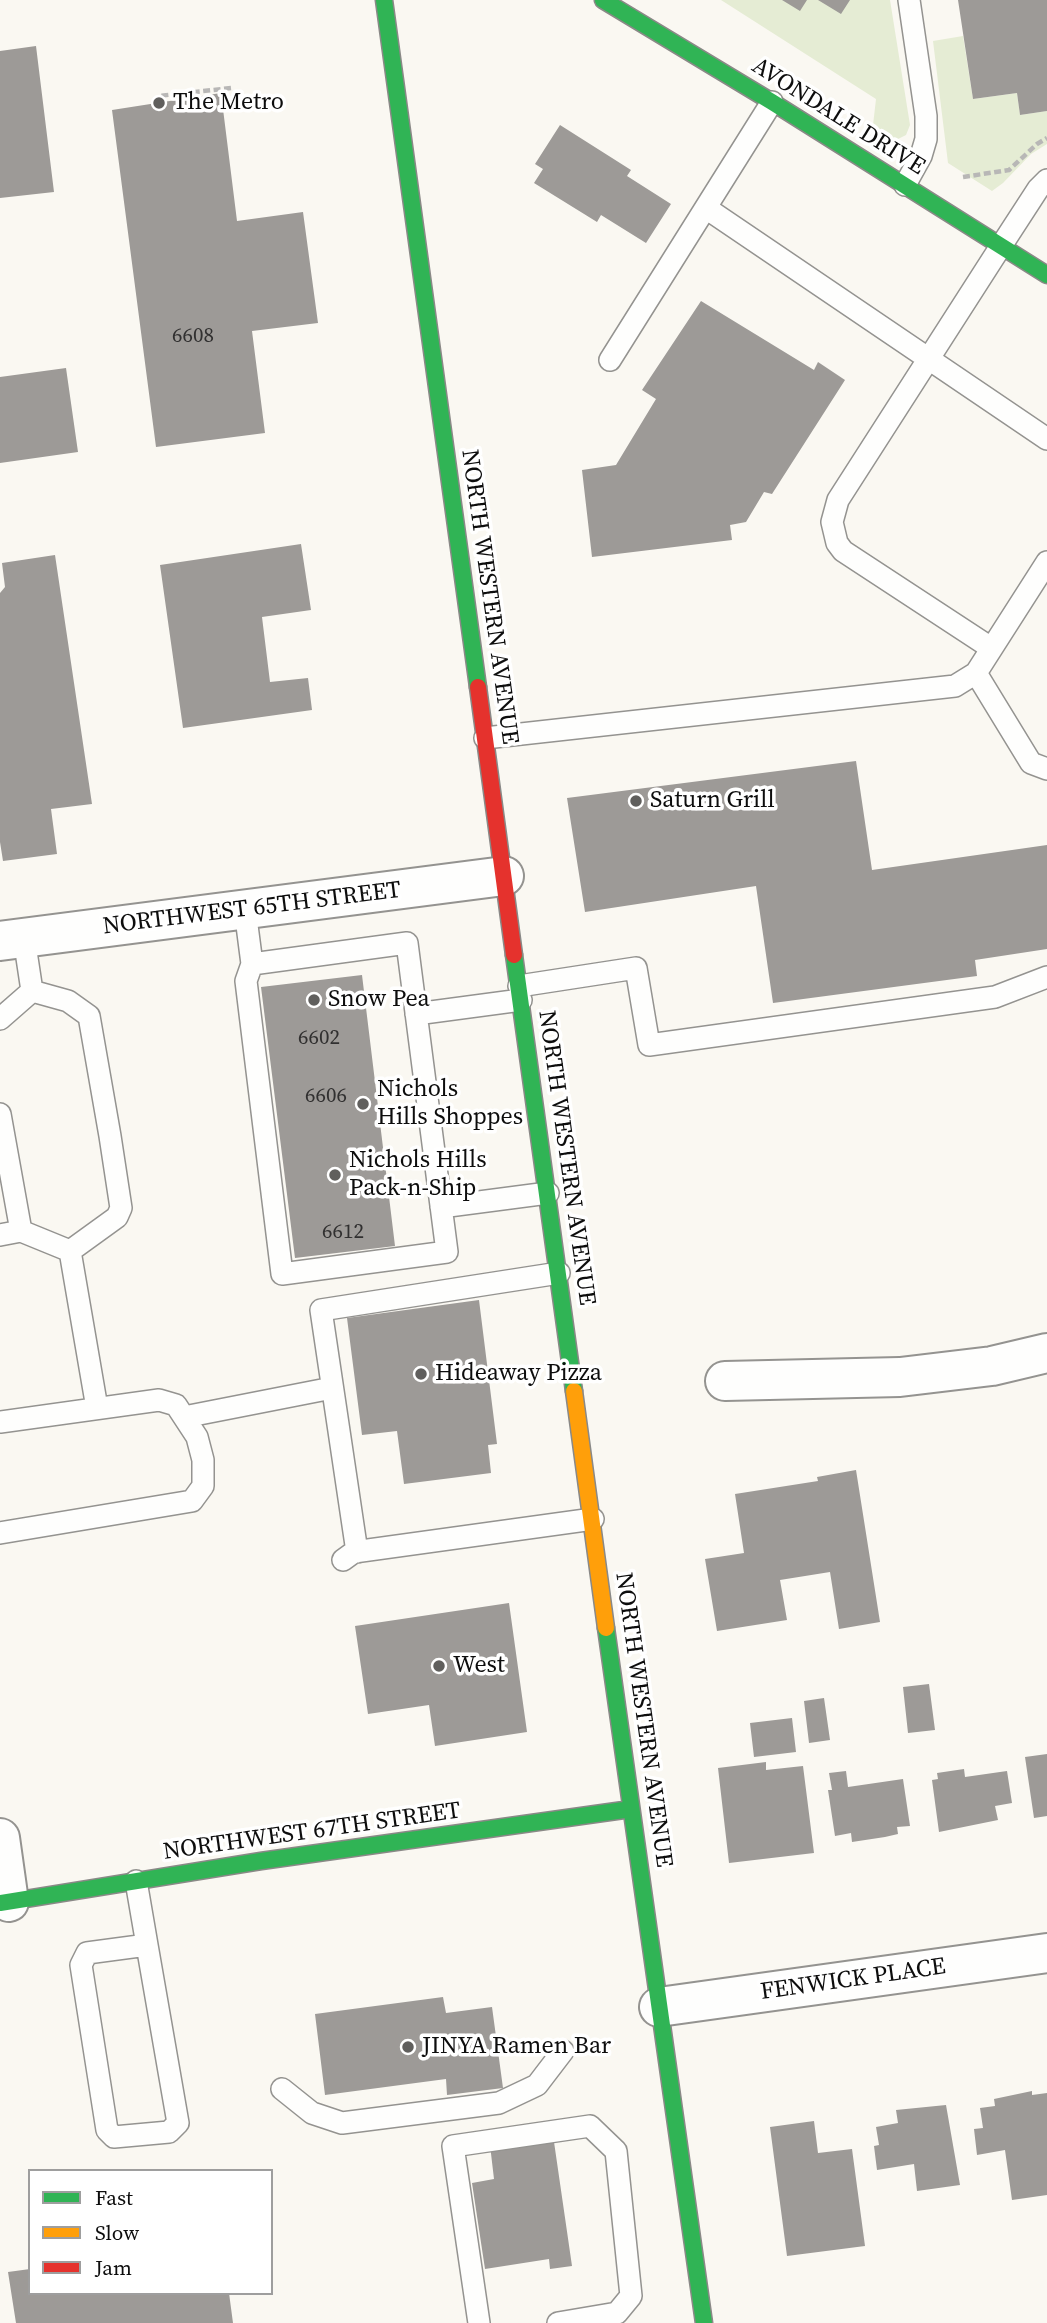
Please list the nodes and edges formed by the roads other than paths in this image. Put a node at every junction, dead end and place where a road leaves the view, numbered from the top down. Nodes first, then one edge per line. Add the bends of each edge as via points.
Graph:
1 (384, 0) edge
2 (603, 0) edge
3 (909, 0) edge
4 (772, 102) junction
5 (1047, 180) edge
6 (905, 185) junction
7 (706, 208) junction
8 (1001, 246) junction
9 (1047, 275) edge
10 (928, 359) junction
11 (610, 360) dead end
12 (1047, 439) edge
13 (1047, 562) edge
14 (991, 648) junction
15 (976, 673) junction
16 (485, 738) junction
17 (1047, 769) edge
18 (504, 876) junction
19 (245, 910) junction
20 (12, 940) edge
21 (252, 964) junction
22 (1047, 977) edge
23 (32, 991) junction
24 (520, 993) junction
25 (416, 1014) junction
26 (0, 1019) edge
27 (0, 1114) edge
28 (548, 1192) junction
29 (441, 1207) junction
30 (10, 1233) edge
31 (70, 1251) junction
32 (559, 1273) junction
33 (1047, 1353) edge
34 (725, 1381) dead end
35 (332, 1388) junction
36 (97, 1408) junction
37 (184, 1417) junction
38 (0, 1422) edge
39 (593, 1519) junction
40 (0, 1533) edge
41 (631, 1809) junction
42 (0, 1838) edge
43 (136, 1881) junction
44 (5, 1903) edge
45 (147, 1945) junction
46 (1047, 1953) edge
47 (659, 2007) junction
48 (563, 2051) dead end
49 (282, 2089) dead end
50 (479, 2323) edge
51 (558, 2323) edge
52 (704, 2323) edge

1 - 16 main road, NORTH WESTERN AVENUE
2 - 4 main road, AVONDALE DRIVE
3 - 6 lane via 926,139
4 - 6 main road, AVONDALE DRIVE
4 - 7 lane
5 - 8 lane
6 - 8 main road, AVONDALE DRIVE
7 - 10 lane
7 - 11 lane
8 - 9 main road, AVONDALE DRIVE
8 - 10 lane
10 - 12 lane
10 - 14 lane via 838,499 832,522 843,551
13 - 14 lane
14 - 15 lane
15 - 16 lane via 955,686
15 - 17 lane via 1031,763
16 - 18 main road, NORTH WESTERN AVENUE
18 - 19 street, NORTHWEST 65TH STREET
18 - 24 main road, NORTH WESTERN AVENUE
19 - 20 street, NORTHWEST 65TH STREET
19 - 21 lane
20 - 23 lane
21 - 25 lane via 407,943
21 - 29 lane via 246,981 282,1274 447,1252
22 - 24 lane via 995,997 649,1045 636,968
23 - 26 lane
23 - 31 lane via 68,1001 89,1017 121,1208 117,1217
24 - 25 lane
24 - 28 main road, NORTH WESTERN AVENUE
25 - 29 lane
27 - 30 lane
28 - 29 lane
28 - 32 main road, NORTH WESTERN AVENUE
30 - 31 lane
31 - 36 lane
32 - 35 lane via 321,1310
32 - 39 main road, NORTH WESTERN AVENUE
33 - 34 street via 992,1366 900,1377
35 - 37 lane
35 - 39 lane via 350,1556
36 - 37 lane via 159,1400 176,1405
36 - 38 lane
37 - 40 lane via 204,1460 202,1486 192,1501
39 - 41 main road, NORTH WESTERN AVENUE
41 - 43 main road, NORTHWEST 67TH STREET
41 - 47 main road, NORTH WESTERN AVENUE
42 - 44 street
43 - 44 main road, NORTHWEST 67TH STREET
43 - 45 lane
45 - 45 lane via 178,2123 169,2132 114,2137 107,2130 81,1965 88,1953
46 - 47 street, FENWICK PLACE
47 - 52 main road, NORTH WESTERN AVENUE
48 - 49 lane via 537,2085 499,2103 342,2123 312,2113
50 - 51 lane via 453,2146 590,2126 616,2151 631,2296 617,2313

